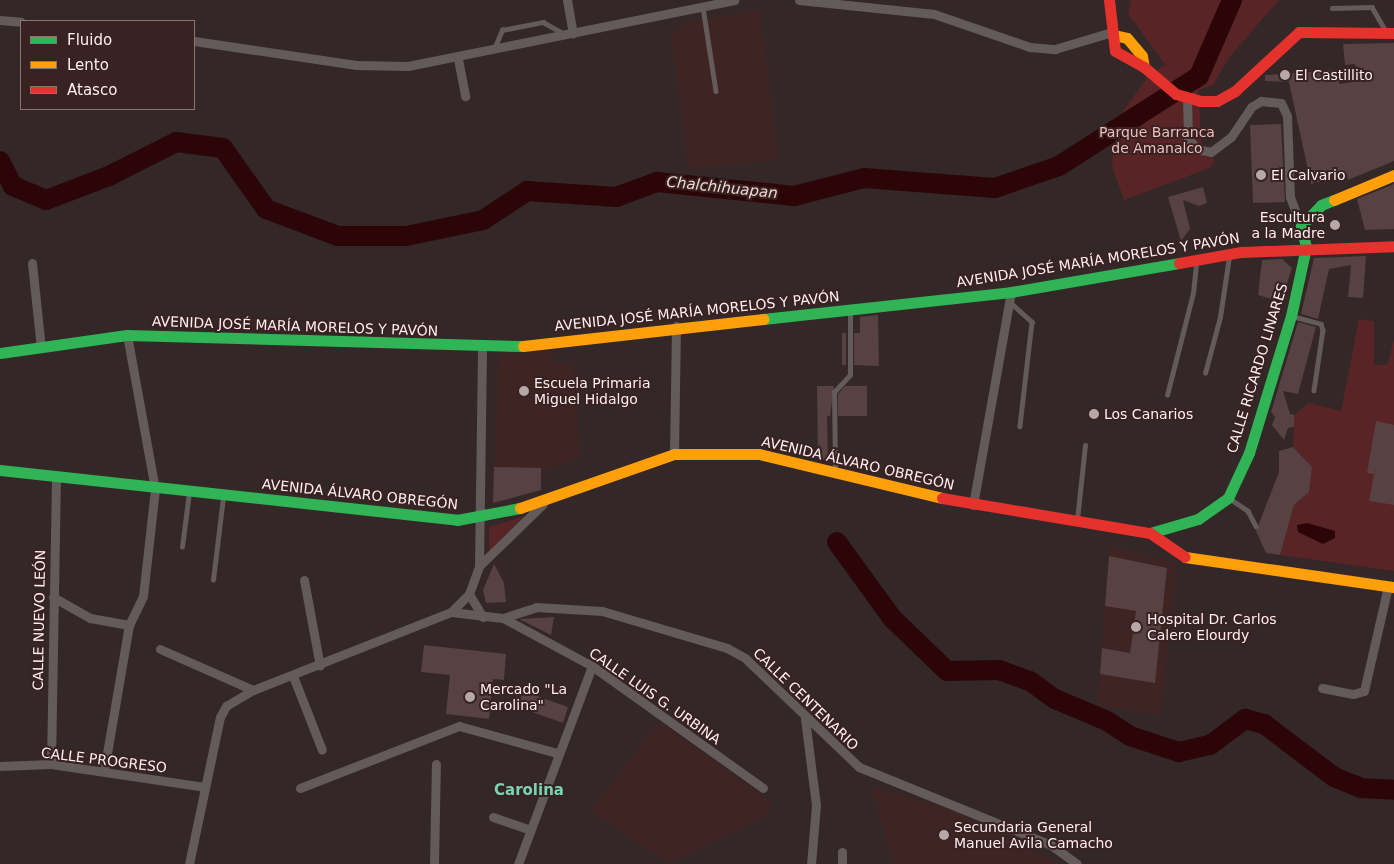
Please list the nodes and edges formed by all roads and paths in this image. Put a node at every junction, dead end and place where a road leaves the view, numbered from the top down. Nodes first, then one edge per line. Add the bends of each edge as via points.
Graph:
1 (567, 0) edge
2 (682, 0) edge
3 (734, 0) edge
4 (800, 0) edge
5 (1109, 0) edge
6 (703, 5) junction
7 (1332, 8) dead end
8 (672, 10) junction
9 (0, 20) edge
10 (20, 22) edge
11 (1113, 33) junction
12 (1390, 33) edge
13 (570, 34) junction
14 (195, 41) edge
15 (492, 52) junction
16 (458, 59) junction
17 (1145, 68) junction
18 (716, 91) dead end
19 (465, 96) dead end
20 (1182, 96) junction
21 (1394, 176) edge
22 (1301, 226) junction
23 (1394, 246) edge
24 (1306, 247) junction
25 (1229, 254) junction
26 (1196, 258) junction
27 (32, 263) dead end
28 (1011, 297) junction
29 (850, 310) junction
30 (1291, 316) junction
31 (676, 326) junction
32 (127, 336) junction
33 (482, 347) junction
34 (41, 348) junction
35 (0, 353) edge
36 (1205, 372) dead end
37 (1314, 390) dead end
38 (1167, 395) dead end
39 (1020, 426) dead end
40 (1084, 445) dead end
41 (674, 454) junction
42 (0, 470) edge
43 (835, 474) junction
44 (56, 477) junction
45 (156, 489) junction
46 (189, 492) junction
47 (223, 496) junction
48 (1228, 498) junction
49 (544, 503) junction
50 (973, 505) junction
51 (479, 518) junction
52 (1076, 521) junction
53 (1256, 526) dead end
54 (1150, 533) junction
55 (182, 547) dead end
56 (479, 566) junction
57 (213, 580) dead end
58 (304, 580) dead end
59 (1391, 586) edge
60 (469, 594) junction
61 (53, 597) junction
62 (451, 612) junction
63 (483, 617) junction
64 (503, 618) junction
65 (129, 625) junction
66 (160, 649) dead end
67 (320, 666) junction
68 (592, 666) junction
69 (293, 676) junction
70 (1322, 688) dead end
71 (253, 690) junction
72 (805, 719) junction
73 (322, 750) dead end
74 (557, 752) junction
75 (51, 764) junction
76 (436, 764) dead end
77 (0, 766) edge
78 (104, 771) junction
79 (204, 787) junction
80 (300, 788) dead end
81 (763, 788) dead end
82 (493, 817) dead end
83 (531, 830) junction
84 (842, 852) dead end
85 (189, 864) edge
86 (434, 864) edge
87 (518, 864) edge
88 (811, 864) edge
89 (842, 864) edge
90 (1077, 864) edge

1 - 13 street
2 - 8 street
3 - 6 street
4 - 11 street via 934,14 1030,47 1055,49
5 - 11 main road
6 - 8 street
6 - 18 lane
7 - 12 lane via 1372,7
8 - 13 street
9 - 10 street
11 - 17 main road via 1127,38 1142,56
11 - 17 main road via 1115,51
12 - 20 main road via 1299,32 1235,91 1217,101
13 - 15 street
13 - 15 lane via 543,22 502,30
14 - 16 street via 380,67
15 - 16 street
16 - 19 street
17 - 20 main road
20 - 22 street via 1188,138 1197,149 1210,152 1231,137 1251,107 1261,100 1281,103 1287,116 1290,197
21 - 22 main road via 1321,205
22 - 24 main road
23 - 24 main road, AVENIDA JOSÉ MARÍA MORELOS Y PAVÓN
24 - 25 main road, AVENIDA JOSÉ MARÍA MORELOS Y PAVÓN
24 - 30 main road, CALLE RICARDO LINARES
25 - 26 main road, AVENIDA JOSÉ MARÍA MORELOS Y PAVÓN
25 - 36 lane via 1220,317
26 - 28 main road, AVENIDA JOSÉ MARÍA MORELOS Y PAVÓN
26 - 38 lane via 1193,293
27 - 34 street
28 - 29 main road, AVENIDA JOSÉ MARÍA MORELOS Y PAVÓN
28 - 39 lane via 1032,322
28 - 50 street
29 - 31 main road, AVENIDA JOSÉ MARÍA MORELOS Y PAVÓN
29 - 43 lane via 850,375 834,392
30 - 37 lane via 1321,324 1323,330
30 - 48 main road, CALLE RICARDO LINARES via 1249,453
31 - 33 main road, AVENIDA JOSÉ MARÍA MORELOS Y PAVÓN
31 - 41 street
32 - 33 main road, AVENIDA JOSÉ MARÍA MORELOS Y PAVÓN
32 - 34 main road, AVENIDA JOSÉ MARÍA MORELOS Y PAVÓN
32 - 45 street
33 - 51 street
34 - 35 main road, AVENIDA JOSÉ MARÍA MORELOS Y PAVÓN
40 - 52 lane
41 - 43 main road, AVENIDA ÁLVARO OBREGÓN via 759,454
41 - 49 main road, AVENIDA ÁLVARO OBREGÓN
42 - 44 main road, AVENIDA ÁLVARO OBREGÓN
43 - 50 main road, AVENIDA ÁLVARO OBREGÓN
44 - 45 main road, AVENIDA ÁLVARO OBREGÓN
44 - 61 street, CALLE NUEVO LEÓN
45 - 46 main road, AVENIDA ÁLVARO OBREGÓN
45 - 65 street via 143,596
46 - 47 main road, AVENIDA ÁLVARO OBREGÓN
46 - 55 lane
47 - 51 main road, AVENIDA ÁLVARO OBREGÓN via 456,520
47 - 57 lane
48 - 53 lane via 1242,505
48 - 54 main road, CALLE RICARDO LINARES via 1198,520
49 - 51 main road, AVENIDA ÁLVARO OBREGÓN
49 - 56 street
50 - 52 main road, AVENIDA ÁLVARO OBREGÓN
51 - 56 street
52 - 54 main road, AVENIDA ÁLVARO OBREGÓN
54 - 59 main road via 1169,550 1193,560
56 - 60 street
58 - 67 street
59 - 70 street via 1364,691 1353,694
60 - 62 street
60 - 63 street
61 - 65 street via 90,618
61 - 75 street, CALLE NUEVO LEÓN
62 - 63 street
62 - 67 street
63 - 64 street
64 - 68 street, CALLE LUIS G. URBINA
64 - 72 street, CALLE CENTENARIO via 536,608 602,611 727,648 745,658
65 - 78 street
66 - 71 street
67 - 69 street
68 - 74 street
68 - 81 street, CALLE LUIS G. URBINA
69 - 71 street
69 - 73 street
71 - 79 street via 235,698 220,716
72 - 88 street via 816,804
72 - 90 street, CALLE CENTENARIO via 859,767 1051,845
74 - 80 street via 459,726
74 - 83 street
75 - 77 street, CALLE PROGRESO
75 - 78 street, CALLE PROGRESO
76 - 86 street
78 - 79 street, CALLE PROGRESO
79 - 85 street
82 - 83 street
83 - 87 street
84 - 89 street

